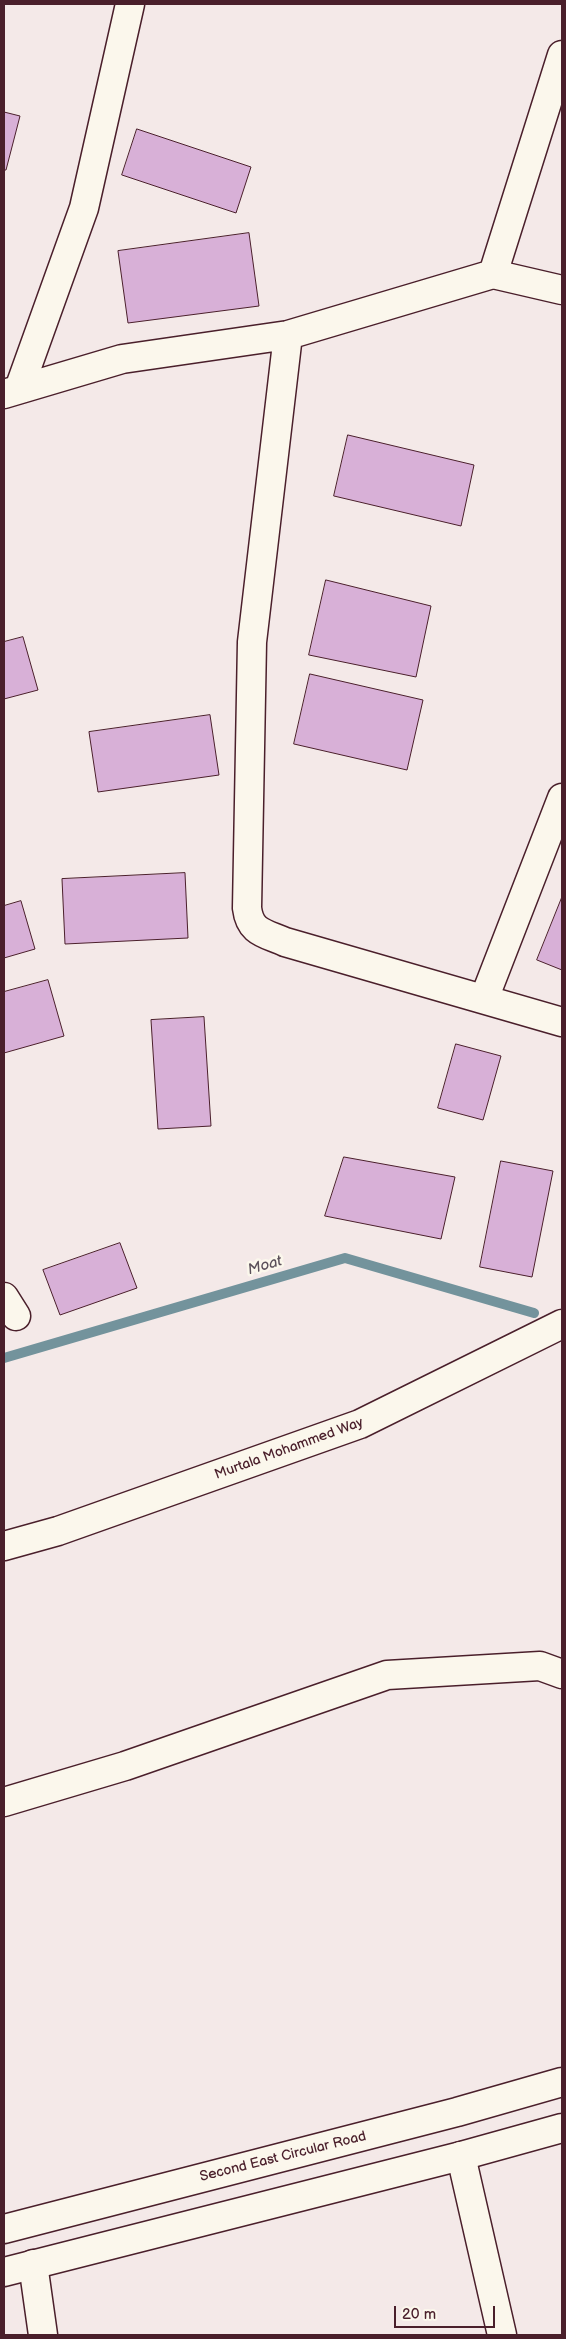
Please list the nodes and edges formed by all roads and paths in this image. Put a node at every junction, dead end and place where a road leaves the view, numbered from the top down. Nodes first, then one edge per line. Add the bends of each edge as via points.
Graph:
1 (130, 4) edge
2 (562, 55) edge
3 (493, 274) junction
4 (562, 290) edge
5 (288, 335) junction
6 (12, 392) edge
7 (562, 798) edge
8 (484, 999) junction
9 (562, 1022) edge
10 (562, 1324) edge
11 (4, 1546) edge
12 (562, 1674) edge
13 (4, 1802) edge
14 (562, 2082) edge
15 (562, 2128) edge
16 (461, 2156) junction
17 (4, 2229) edge
18 (33, 2264) junction
19 (4, 2272) edge
20 (43, 2335) edge
21 (502, 2335) edge

1 - 6 street via 84,208
2 - 3 street
3 - 4 street
3 - 5 street
5 - 6 street via 122,359
5 - 8 street via 252,642 248,920 255,929 285,942
7 - 8 street
8 - 9 street
10 - 11 street, Murtala Mohammed Way via 360,1424 68,1527
12 - 13 street via 540,1666 387,1675 125,1766
14 - 17 street, Second East Circular Road
15 - 16 street
16 - 18 street
16 - 21 street
18 - 19 street
18 - 20 street

